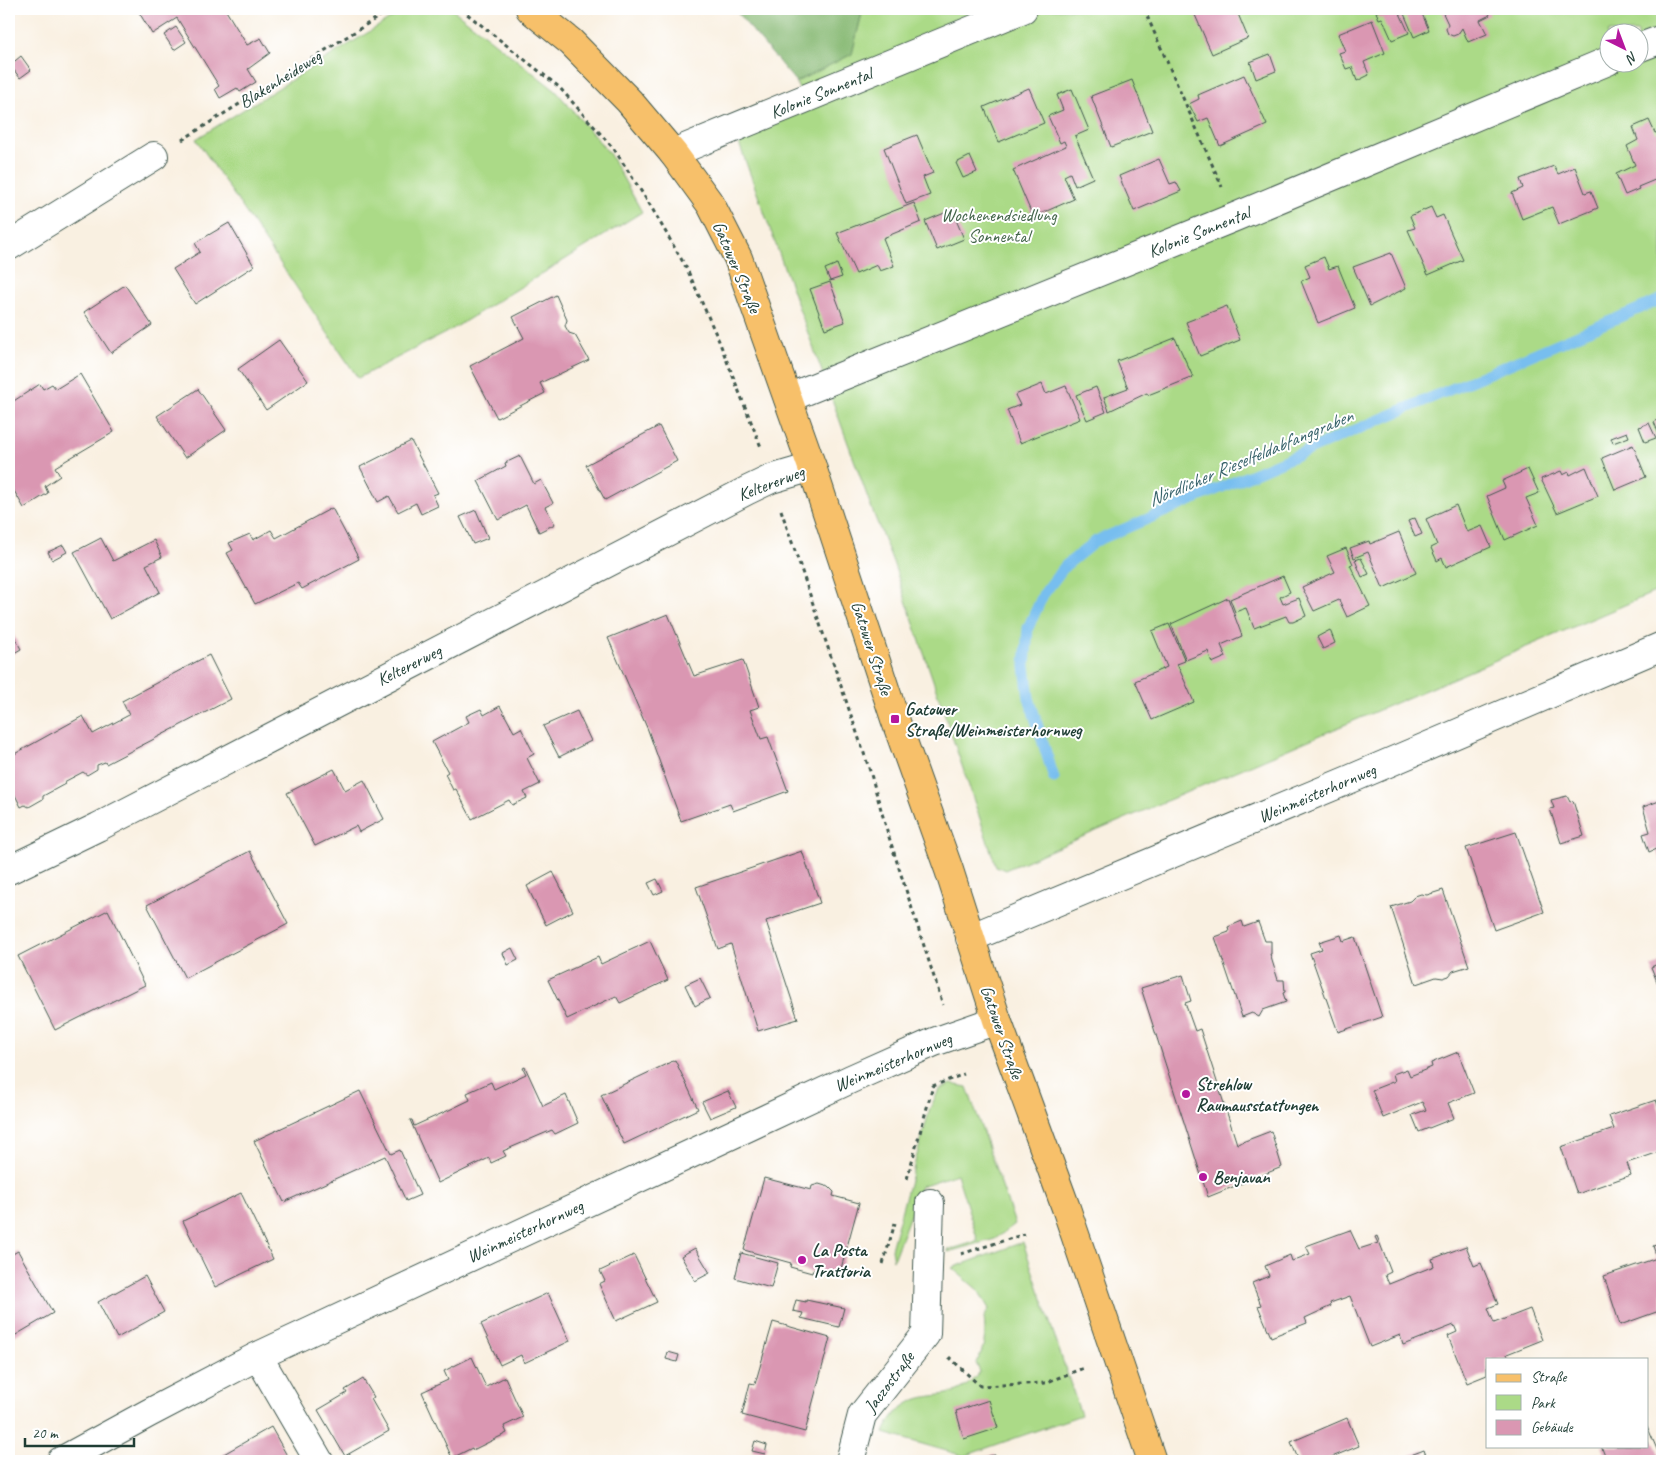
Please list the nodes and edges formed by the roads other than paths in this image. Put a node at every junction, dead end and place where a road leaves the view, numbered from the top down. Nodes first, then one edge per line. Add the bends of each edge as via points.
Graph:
1 (530, 9) edge
2 (1023, 9) edge
3 (1662, 38) edge
4 (1648, 44) edge
5 (1598, 65) edge
6 (673, 153) junction
7 (154, 156) dead end
8 (9, 246) edge
9 (788, 398) junction
10 (812, 467) junction
11 (1662, 646) edge
12 (9, 870) edge
13 (970, 938) junction
14 (997, 1020) junction
15 (930, 1203) dead end
16 (258, 1356) junction
17 (61, 1461) edge
18 (320, 1461) edge
19 (850, 1461) edge
20 (1152, 1461) edge

1 - 6 main road, Gatower Straße via 571,42 629,101
2 - 6 street, Kolonie Sonnental
3 - 4 street
5 - 9 street, Kolonie Sonnental
6 - 9 main road, Gatower Straße via 711,205 738,258
7 - 8 street
9 - 10 main road, Gatower Straße
10 - 12 street, Keltererweg via 771,479 748,490
10 - 13 main road, Gatower Straße
11 - 13 street, Weinmeisterhornweg
13 - 14 main road, Gatower Straße
14 - 16 street, Weinmeisterhornweg via 934,1042 851,1079
14 - 20 main road, Gatower Straße via 1066,1208
15 - 19 street, Jaczostraße via 926,1334 862,1415
16 - 17 street, Weinmeisterhornweg
16 - 18 street

